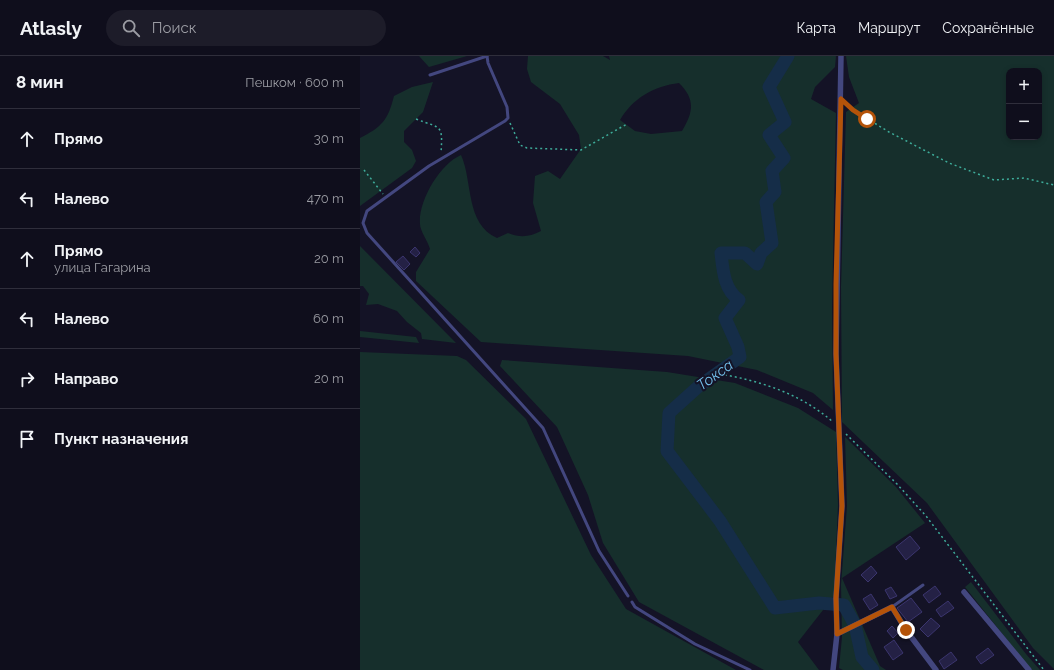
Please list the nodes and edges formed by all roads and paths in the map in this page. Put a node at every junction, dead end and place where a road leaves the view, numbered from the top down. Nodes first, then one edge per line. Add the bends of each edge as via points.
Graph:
1 (487, 56) edge
2 (841, 56) edge
3 (430, 75) dead end
4 (841, 99) junction
5 (508, 118) junction
6 (416, 119) dead end
7 (627, 124) dead end
8 (440, 159) junction
9 (364, 170) dead end
10 (1054, 185) edge
11 (386, 198) junction
12 (720, 374) dead end
13 (839, 428) junction
14 (923, 585) dead end
15 (964, 592) dead end
16 (628, 596) dead end
17 (632, 602) dead end
18 (892, 607) junction
19 (837, 634) junction
20 (750, 670) edge
21 (833, 670) edge
22 (936, 670) edge
23 (1029, 670) edge
24 (1044, 670) edge

1 - 3 lane
1 - 5 lane via 507,107
2 - 4 street
4 - 10 path via 867,119 949,163 994,180 1024,178
4 - 13 street via 836,284
5 - 7 path via 520,145 526,148 552,150 581,150
5 - 8 lane
6 - 8 path via 434,124 440,129
8 - 11 lane
9 - 11 path
11 - 16 lane via 367,211 364,228 367,233 543,428 598,551
12 - 13 path via 774,387 805,401
13 - 19 street via 842,506 836,598
13 - 24 path via 926,516
14 - 18 lane
15 - 23 street
17 - 20 lane via 635,607 695,644
18 - 19 street
18 - 22 street
19 - 21 street

